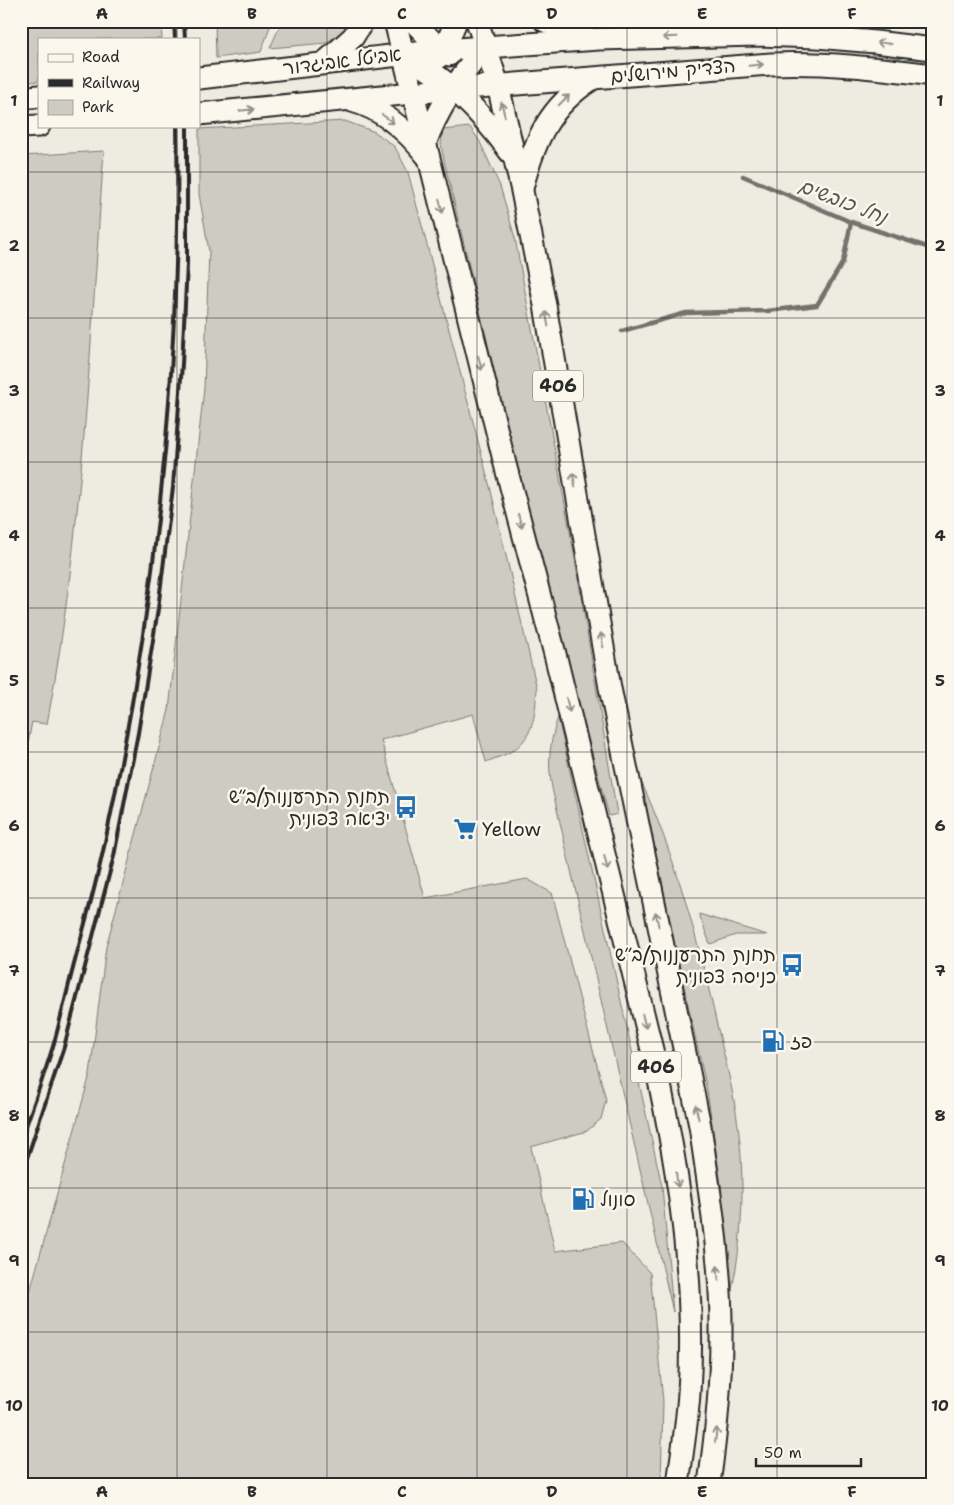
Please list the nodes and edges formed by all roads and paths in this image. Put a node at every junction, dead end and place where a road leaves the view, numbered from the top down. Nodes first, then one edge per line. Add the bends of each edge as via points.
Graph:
1 (363, 21) edge
2 (395, 21) edge
3 (413, 21) edge
4 (456, 21) edge
5 (477, 21) edge
6 (545, 21) edge
7 (599, 38) junction
8 (486, 46) junction
9 (443, 50) junction
10 (933, 50) edge
11 (403, 54) junction
12 (324, 63) junction
13 (467, 68) junction
14 (430, 70) junction
15 (933, 76) edge
16 (200, 78) edge
17 (594, 78) junction
18 (498, 85) junction
19 (453, 89) junction
20 (413, 92) junction
21 (38, 96) edge
22 (21, 98) edge
23 (344, 100) junction
24 (200, 114) edge
25 (38, 126) edge
26 (21, 127) edge
27 (427, 151) junction
28 (515, 158) junction
29 (522, 191) junction
30 (678, 1484) edge
31 (709, 1484) edge

1 - 12 main road via 353,37
2 - 11 main road, 406
3 - 9 main road
4 - 9 main road
5 - 8 main road, 406
6 - 7 main road
7 - 8 main road, הצדיק מירושלים
10 -> 7 main road, הצדיק מירושלים via 817,37
8 - 9 main road, אביטל אביגדור
8 - 13 main road
8 - 18 main road, 406
9 - 11 main road, אביטל אביגדור
9 - 13 main road
9 - 14 main road
11 - 12 main road, אביטל אביגדור
11 - 14 main road
11 - 20 main road, 406
12 - 16 main road, אביטל אביגדור
13 - 18 main road
13 - 19 main road
14 - 19 main road
14 - 20 main road
17 -> 15 main road, הצדיק מירושלים via 815,63
17 - 18 main road, הצדיק מירושלים
29 -> 17 main road via 536,147 551,116 568,96
18 - 19 main road, הצדיק מירושלים
28 -> 18 main road, 406
19 - 20 main road, הצדיק מירושלים
19 - 27 main road via 430,130
19 - 28 main road via 490,126
20 - 23 main road, אביטל אביגדור
20 - 27 main road, 406
21 - 22 main road
24 -> 23 main road, אביטל אביגדור
23 -> 27 main road via 380,112
25 - 26 main road
27 -> 30 main road, 406 via 556,658 670,1131 688,1270 691,1335 689,1394
28 - 29 main road, 406
31 -> 29 main road, 406 via 720,1396 722,1335 709,1188 700,1126 610,688 545,305

